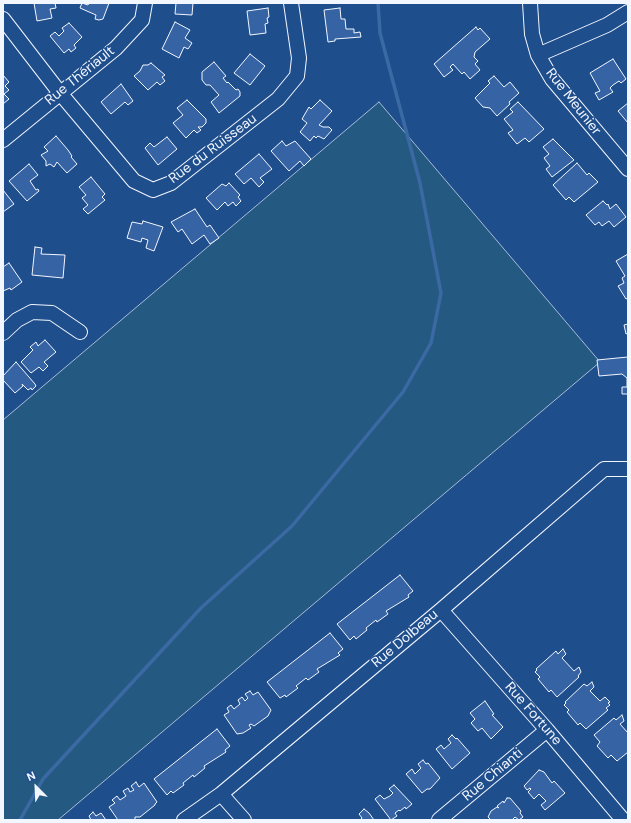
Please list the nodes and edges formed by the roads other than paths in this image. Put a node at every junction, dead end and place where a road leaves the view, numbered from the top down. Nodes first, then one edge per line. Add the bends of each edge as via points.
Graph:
1 (144, 3) edge
2 (292, 3) edge
3 (530, 3) edge
4 (628, 12) edge
5 (3, 19) edge
6 (538, 54) junction
7 (60, 93) junction
8 (3, 140) edge
9 (628, 169) edge
10 (80, 332) dead end
11 (3, 333) edge
12 (628, 468) edge
13 (441, 610) junction
14 (547, 730) junction
15 (221, 794) junction
16 (184, 820) edge
17 (244, 820) edge
18 (440, 820) edge
19 (623, 820) edge

1 - 7 street, Rue Thériault via 142,20 116,48
2 - 7 street, Rue du Ruisseau via 300,58 297,76 278,99 171,183 152,190 134,180
3 - 6 street, Rue Meunier via 532,34
4 - 6 street via 606,25
5 - 7 street, Rue du Ruisseau
6 - 9 street, Rue Meunier via 552,79
7 - 8 street, Rue Thériault
10 - 11 street via 52,313 32,312 17,320
12 - 13 street, Rue Dolbeau via 604,469
13 - 14 street, Rue Fortune
13 - 15 street, Rue Dolbeau
14 - 18 street, Rue Chianti
14 - 19 street, Rue Fortune
15 - 16 street, Rue Dolbeau
15 - 17 street

